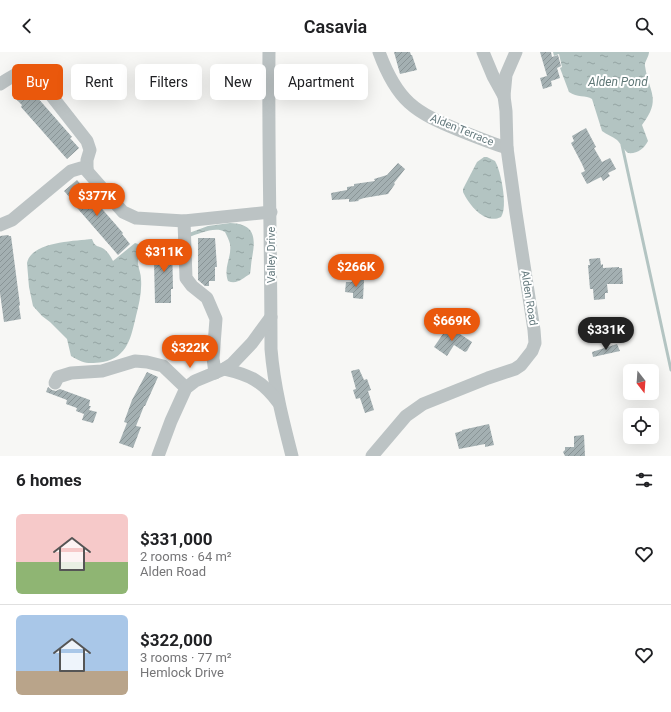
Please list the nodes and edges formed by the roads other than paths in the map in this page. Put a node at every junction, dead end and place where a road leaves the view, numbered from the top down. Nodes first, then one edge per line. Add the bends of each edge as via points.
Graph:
1 (268, 52) edge
2 (379, 52) edge
3 (483, 52) edge
4 (516, 52) edge
5 (0, 84) edge
6 (504, 96) junction
7 (507, 148) junction
8 (87, 169) junction
9 (271, 212) junction
10 (184, 221) junction
11 (0, 225) edge
12 (271, 317) junction
13 (220, 371) junction
14 (55, 383) dead end
15 (186, 388) junction
16 (279, 404) junction
17 (158, 456) edge
18 (292, 456) edge
19 (372, 456) edge

1 - 9 street, Valley Drive
2 - 7 street, Alden Terrace via 395,87 417,110 437,122
3 - 6 street via 492,76
4 - 6 street, Alden Road via 506,75
5 - 8 street via 25,71 36,76 87,141 90,150
6 - 7 street, Alden Road
7 - 19 street, Alden Road via 534,330 535,343 532,351 522,365 515,369 422,404 406,416
8 - 10 street via 123,212 136,218
8 - 11 street via 81,168 71,172 12,220
9 - 10 street
9 - 12 street, Valley Drive
10 - 13 street via 186,278 207,298 216,319 213,358
12 - 13 street via 232,364
12 - 16 street, Valley Drive via 273,372
13 - 15 street via 195,381
13 - 16 street via 240,373 257,381 268,389
14 - 15 street via 58,377 71,373 102,371 135,361 163,366
15 - 17 street
16 - 18 street, Valley Drive

